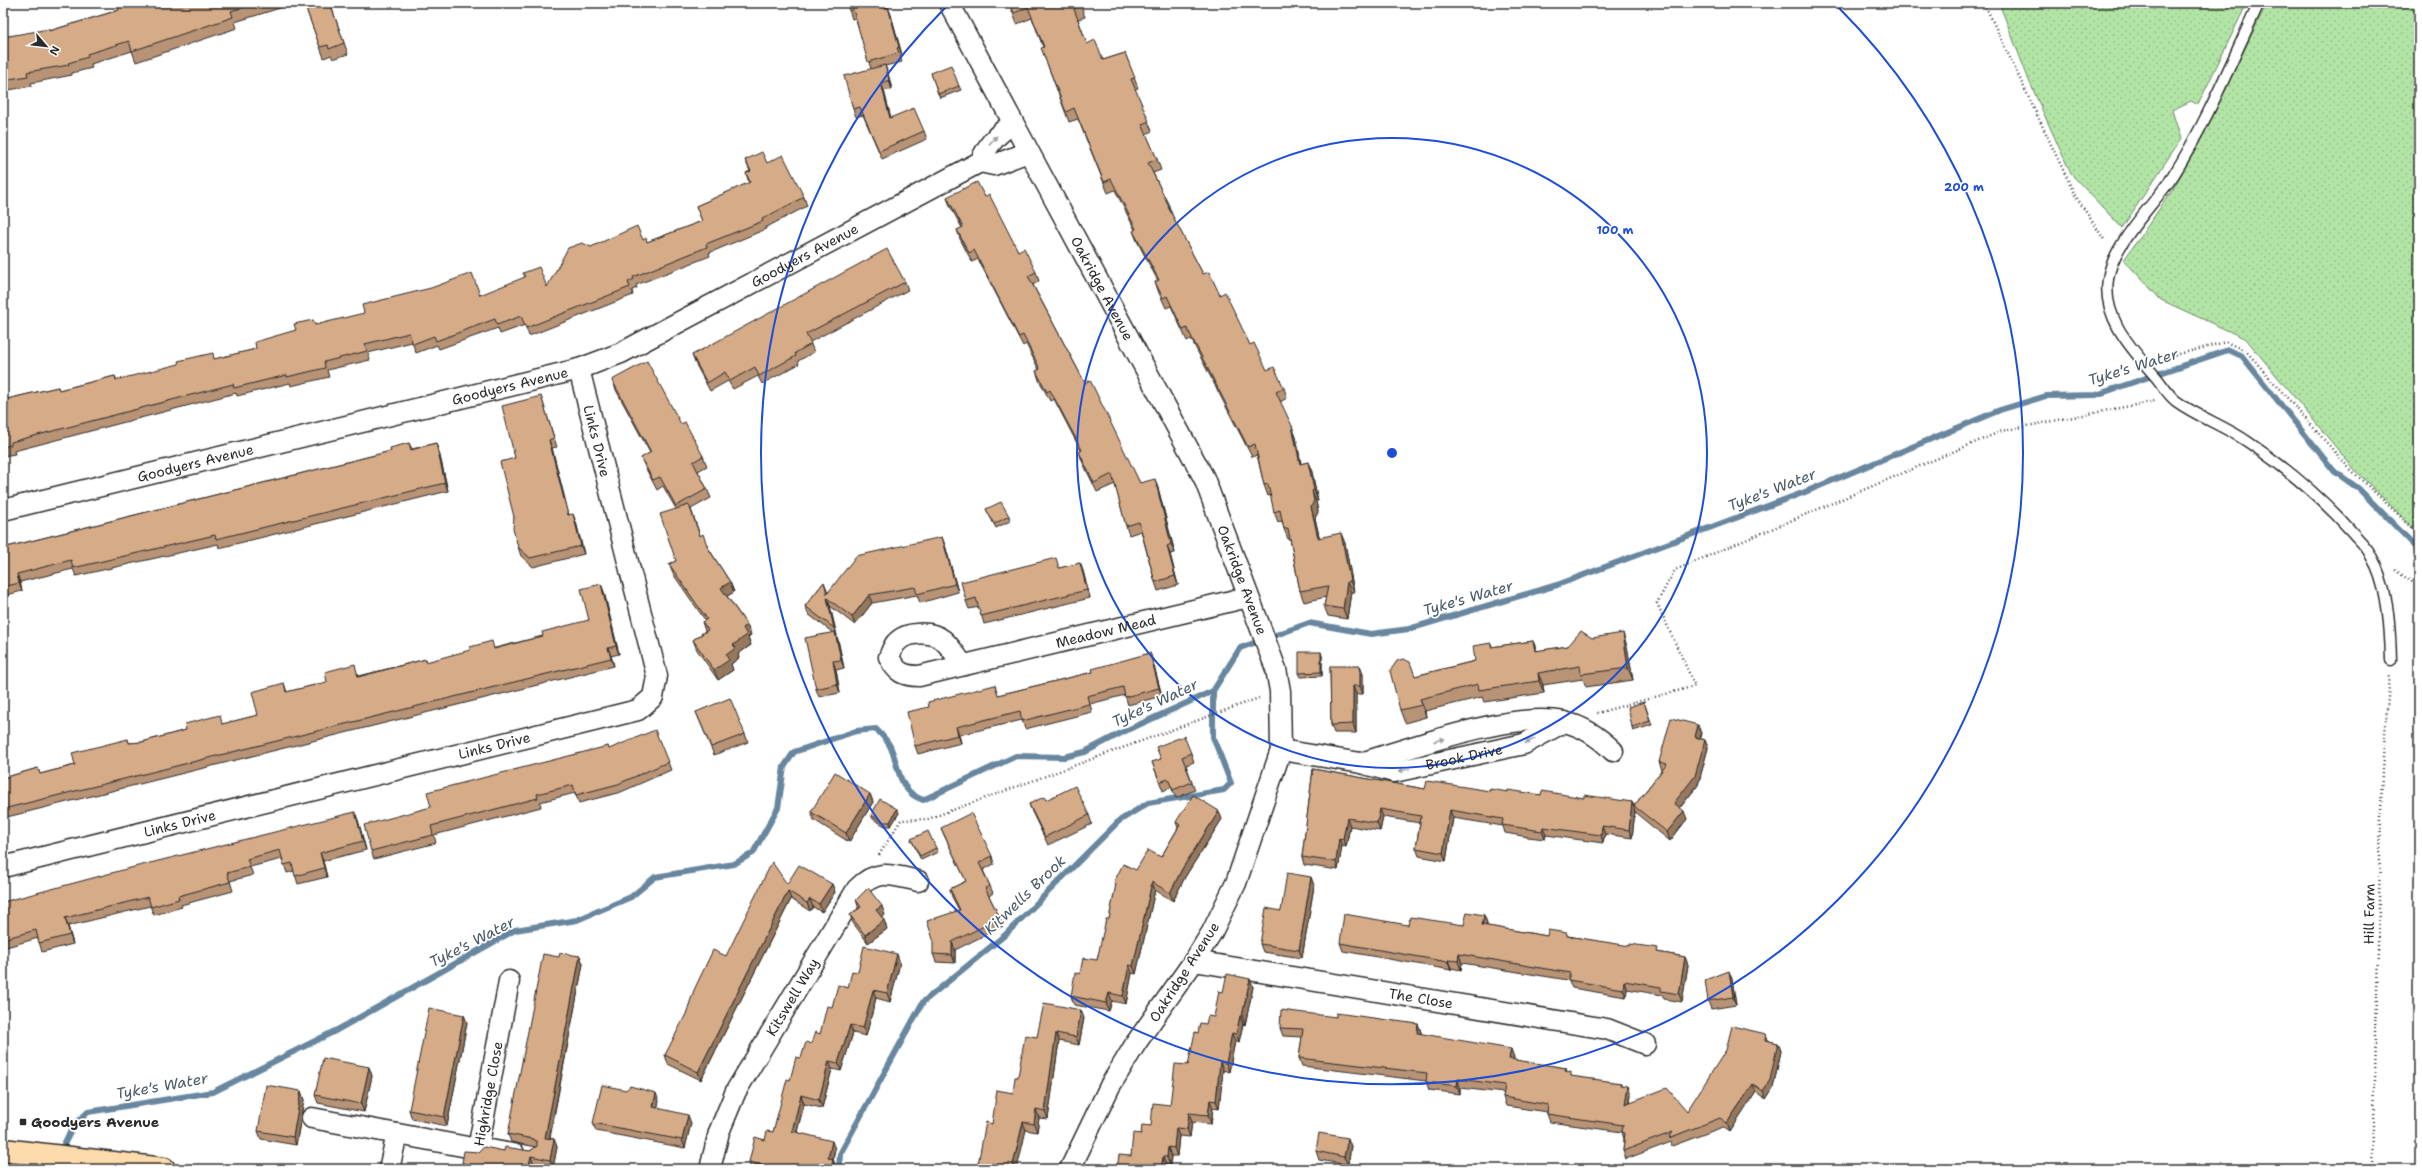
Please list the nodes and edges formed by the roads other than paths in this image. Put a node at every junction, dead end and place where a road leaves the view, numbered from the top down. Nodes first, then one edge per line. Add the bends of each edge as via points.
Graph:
1 (949, 3) edge
2 (2260, 3) edge
3 (1013, 124) junction
4 (1028, 152) junction
5 (980, 162) junction
6 (579, 369) junction
7 (3, 510) edge
8 (1248, 597) junction
9 (2391, 660) road end
10 (963, 665) dead end
11 (1282, 750) junction
12 (1613, 751) dead end
13 (3, 867) edge
14 (918, 881) dead end
15 (1194, 961) junction
16 (509, 981) dead end
17 (1645, 1044) dead end
18 (312, 1118) dead end
19 (397, 1134) junction
20 (479, 1142) junction
21 (12, 1151) edge
22 (526, 1152) edge
23 (164, 1169) edge
24 (389, 1169) edge
25 (710, 1169) edge
26 (1070, 1169) edge

1 - 3 street, Oakridge Avenue
2 - 9 lane via 2180,164 2116,257 2108,279 2108,298 2115,322 2126,341 2176,400 2248,442 2298,481 2341,520 2369,552 2384,591 2390,625
3 - 4 street, Oakridge Avenue
5 -> 3 street via 988,144
4 - 5 street, Goodyers Avenue via 994,164
4 - 8 street, Oakridge Avenue via 1204,478
5 - 6 street, Goodyers Avenue via 621,353
6 - 7 street, Goodyers Avenue
6 - 13 street, Links Drive via 657,676 653,697 638,710
8 - 10 street, Meadow Mead
8 - 11 street, Oakridge Avenue via 1276,669 1280,691
11 - 12 street, Brook Drive via 1361,762 1470,731 1529,720 1564,722 1598,737
11 - 15 street, Oakridge Avenue via 1236,883 1212,932
14 - 25 street, Kitswell Way via 880,874 863,883 819,950 736,1091 719,1132
15 - 17 street, The Close via 1607,1029
15 - 26 street, Oakridge Avenue via 1136,1043 1110,1086
16 - 20 street, Highridge Close
18 - 19 street, Highridge Close
19 - 20 street, Highridge Close via 478,1149
19 - 24 street
20 - 22 lane
21 - 23 main road

